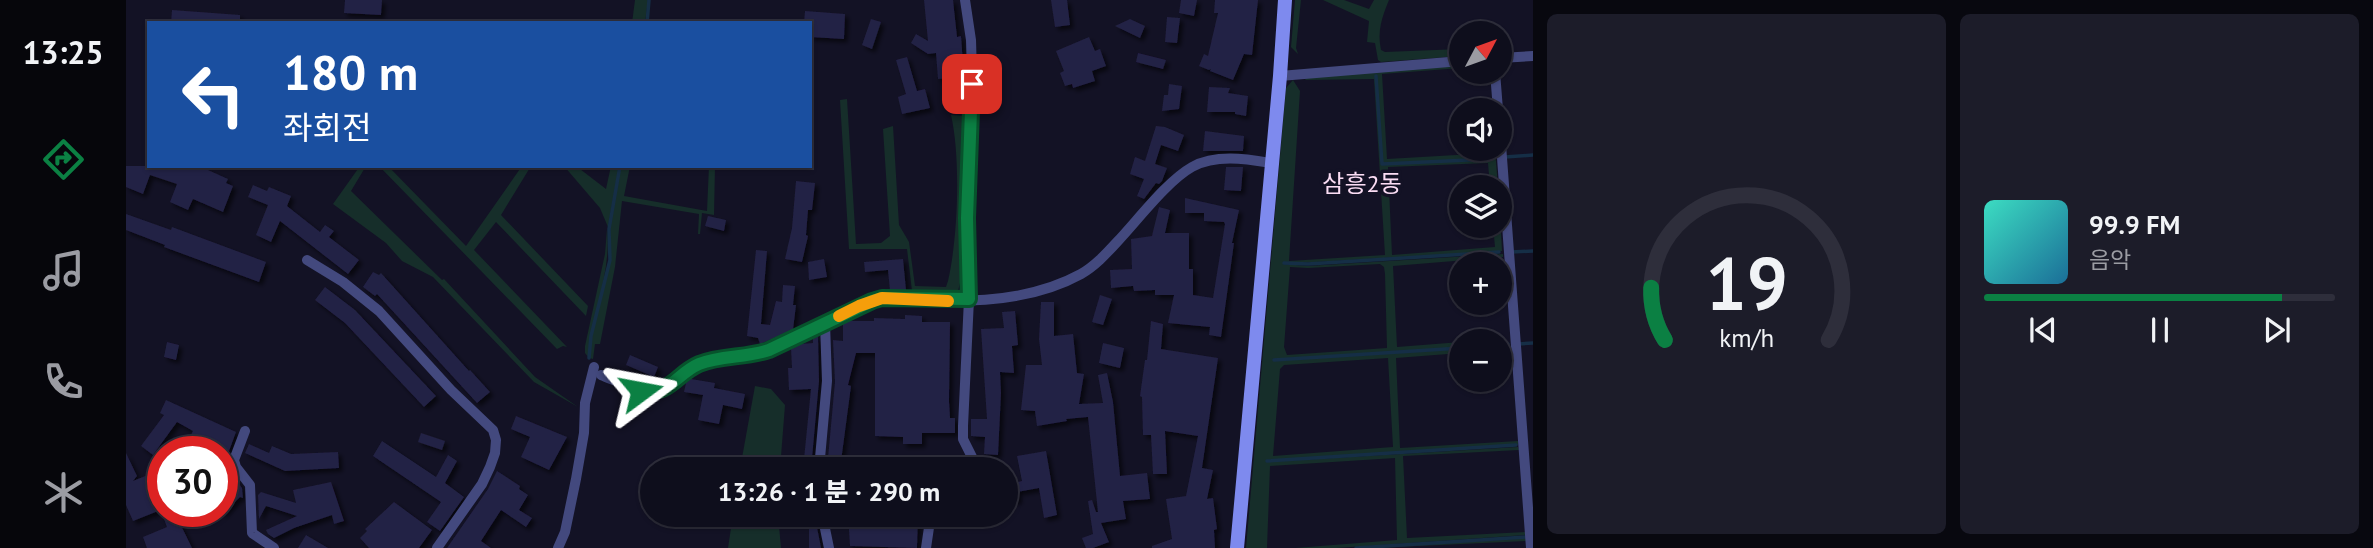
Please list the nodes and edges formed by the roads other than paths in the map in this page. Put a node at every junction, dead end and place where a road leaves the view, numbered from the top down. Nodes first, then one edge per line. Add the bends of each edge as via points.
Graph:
1 (965, 0) edge
2 (1284, 0) edge
3 (1533, 56) edge
4 (1512, 57) edge
5 (1449, 62) edge
6 (1280, 76) junction
7 (1502, 161) edge
8 (1271, 163) junction
9 (307, 260) dead end
10 (969, 299) junction
11 (825, 323) junction
12 (245, 431) dead end
13 (820, 457) edge
14 (972, 457) edge
15 (825, 527) edge
16 (929, 527) edge
17 (274, 548) edge
18 (436, 548) edge
19 (558, 548) edge
20 (829, 548) edge
21 (926, 548) edge
22 (1237, 548) edge
23 (1531, 548) edge

1 - 10 street via 973,106 967,218
2 - 6 street
3 - 4 street
5 - 6 street
6 - 8 street
7 - 23 street
8 - 10 street via 1233,159 1193,167 1087,270 1026,295
8 - 22 street
9 - 18 street via 379,311 493,430 495,453 486,476
10 - 11 street via 882,298
10 - 14 street via 963,426
11 - 13 street via 827,381
11 - 19 street via 754,355 701,363 652,392 598,371 584,403 576,479
12 - 17 street via 234,460 250,485 252,533
15 - 20 street
16 - 21 street

